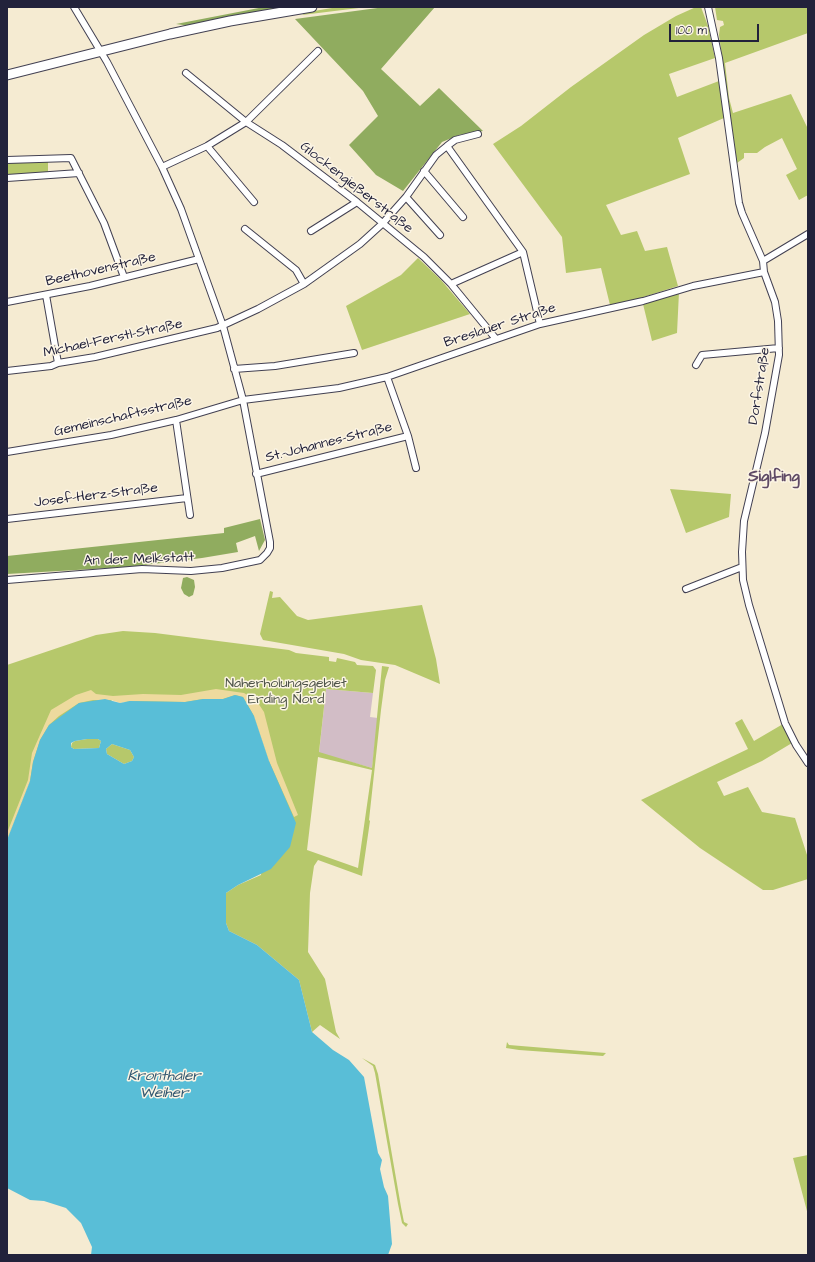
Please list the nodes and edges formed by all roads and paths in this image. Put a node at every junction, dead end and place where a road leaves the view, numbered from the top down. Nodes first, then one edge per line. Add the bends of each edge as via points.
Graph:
1 (74, 7) edge
2 (312, 7) edge
3 (708, 7) edge
4 (318, 51) dead end
5 (100, 52) junction
6 (186, 73) dead end
7 (7, 75) edge
8 (246, 122) junction
9 (478, 134) dead end
10 (207, 146) junction
11 (447, 146) junction
12 (7, 160) edge
13 (162, 167) junction
14 (424, 171) junction
15 (79, 173) junction
16 (7, 178) edge
17 (406, 196) junction
18 (254, 202) dead end
19 (357, 202) junction
20 (463, 217) dead end
21 (382, 224) junction
22 (245, 229) dead end
23 (311, 231) dead end
24 (808, 234) edge
25 (440, 235) dead end
26 (523, 252) junction
27 (199, 259) junction
28 (763, 261) junction
29 (764, 272) junction
30 (124, 277) junction
31 (304, 284) junction
32 (451, 284) junction
33 (46, 296) junction
34 (7, 302) edge
35 (540, 324) junction
36 (223, 326) junction
37 (496, 339) junction
38 (779, 348) junction
39 (354, 352) dead end
40 (58, 363) junction
41 (696, 364) dead end
42 (234, 368) junction
43 (7, 371) edge
44 (387, 377) junction
45 (243, 400) junction
46 (176, 420) junction
47 (408, 436) junction
48 (7, 452) edge
49 (416, 468) dead end
50 (256, 474) junction
51 (187, 498) junction
52 (190, 515) dead end
53 (7, 519) edge
54 (742, 567) junction
55 (7, 580) edge
56 (686, 589) dead end
57 (808, 763) edge

1 - 5 street
2 - 5 main road via 230,21
3 - 28 street, Dorfstraße via 719,58 739,203
4 - 8 street
5 - 7 main road
5 - 13 street
6 - 8 street, Glockengießerstraße
8 - 10 street
8 - 19 street, Glockengießerstraße via 282,145
9 - 11 street via 455,140
10 - 13 street
10 - 18 street
11 - 14 street, Michael-Ferstl-Straße
11 - 26 street
12 - 15 street via 71,158
13 - 27 street
14 - 17 street, Michael-Ferstl-Straße
14 - 20 street
15 - 16 street
15 - 30 street via 104,223
17 - 21 street, Michael-Ferstl-Straße
17 - 25 street
19 - 21 street, Glockengießerstraße
19 - 23 street
21 - 31 street, Michael-Ferstl-Straße
21 - 32 street, Glockengießerstraße via 424,257
22 - 31 street via 296,270
24 - 28 street
26 - 32 street
26 - 35 street
27 - 30 street, Beethovenstraße
27 - 36 street
28 - 29 street, Dorfstraße
29 - 35 street, Breslauer Straße via 693,286 643,301
29 - 38 street, Dorfstraße via 776,306
30 - 33 street, Beethovenstraße
31 - 36 street, Michael-Ferstl-Straße
32 - 37 street, Glockengießerstraße
33 - 34 street, Beethovenstraße
33 - 40 street
35 - 37 street, Breslauer Straße
36 - 40 street, Michael-Ferstl-Straße via 95,357
36 - 42 street
37 - 44 street, Breslauer Straße
38 - 41 street via 702,355
38 - 54 street, Dorfstraße via 765,433 744,521
39 - 42 street via 275,366
40 - 43 street, Michael-Ferstl-Straße
42 - 45 street
44 - 45 street, Breslauer Straße via 339,388
44 - 47 street
45 - 46 street, Gemeinschaftsstraße
45 - 50 street
46 - 48 street, Gemeinschaftsstraße via 76,442
46 - 51 street
47 - 49 street
47 - 50 street, St.-Johannes-Straße
50 - 55 street, An der Melkstatt via 270,542 267,553 255,562 222,568 178,571 142,569
51 - 52 street
51 - 53 street, Josef-Herz-Straße
54 - 56 street
54 - 57 street, Dorfstraße via 744,591 785,723

